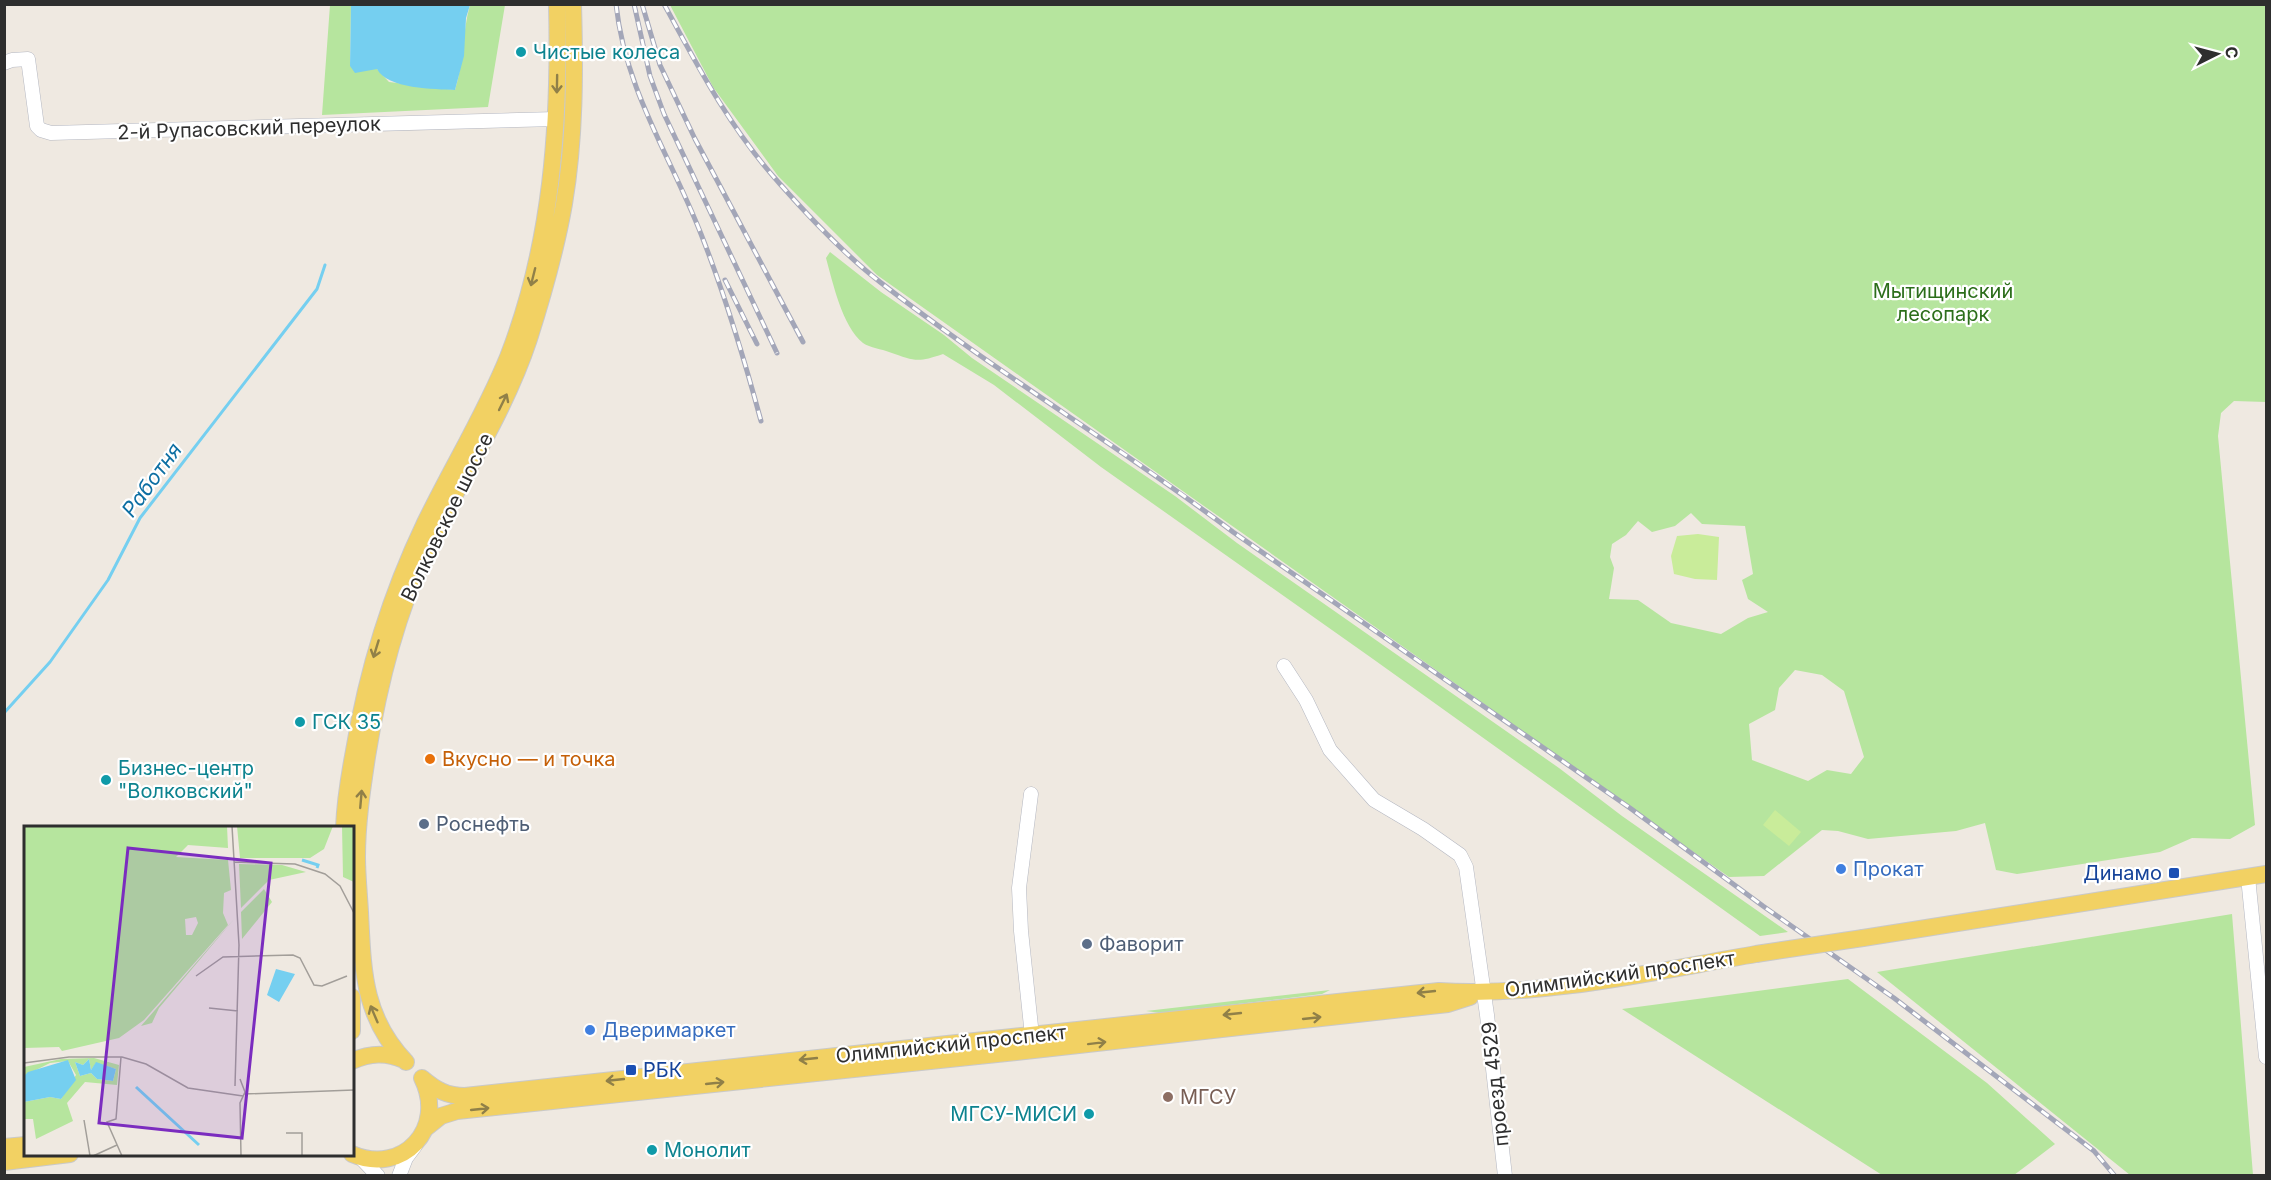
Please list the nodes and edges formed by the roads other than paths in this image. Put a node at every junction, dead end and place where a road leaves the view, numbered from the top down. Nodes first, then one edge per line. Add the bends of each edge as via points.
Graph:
1 (557, 4) edge
2 (573, 4) edge
3 (4, 63) edge
4 (556, 119) junction
5 (1284, 666) dead end
6 (1031, 794) dead end
7 (344, 826) edge
8 (2266, 874) edge
9 (2248, 877) junction
10 (1484, 993) junction
11 (1032, 1036) junction
12 (2266, 1057) edge
13 (354, 1060) edge
14 (406, 1062) junction
15 (422, 1078) junction
16 (426, 1128) junction
17 (418, 1143) junction
18 (24, 1145) edge
19 (4, 1147) edge
20 (61, 1156) edge
21 (356, 1156) edge
22 (4, 1162) edge
23 (378, 1176) edge
24 (399, 1176) edge
25 (1505, 1176) edge

1 -> 4 main road, Волковское шоссе
14 -> 2 main road, Волковское шоссе via 387,1040 373,1014 364,963 357,856 370,736 385,667 412,583 510,389 551,264 570,153 575,57
3 - 4 street, 2-й Рупасовский переулок via 28,59 37,126 51,134
4 -> 7 main road, Волковское шоссе via 545,221 518,327 483,413 425,523 394,595 364,693
5 - 10 street, проезд 4529 via 1306,700 1329,750 1374,800 1460,855 1466,867
6 - 11 street via 1019,888
8 - 9 main road
9 - 10 main road, Олимпийский проспект, bridge via 1615,979
9 - 12 street
10 -> 11 main road, Олимпийский проспект via 1439,991
16 -> 10 main road, Олимпийский проспект via 441,1116 457,1111 1448,1004
10 - 25 street, проезд 4529
11 -> 15 main road, Олимпийский проспект via 465,1096 440,1092
13 - 14 main road via 379,1054
14 - 15 main road, Волковское шоссе
15 - 16 main road via 429,1102
16 - 17 main road
17 - 21 main road via 389,1157
17 - 24 street
18 - 19 main road
20 - 22 main road
21 - 23 street

